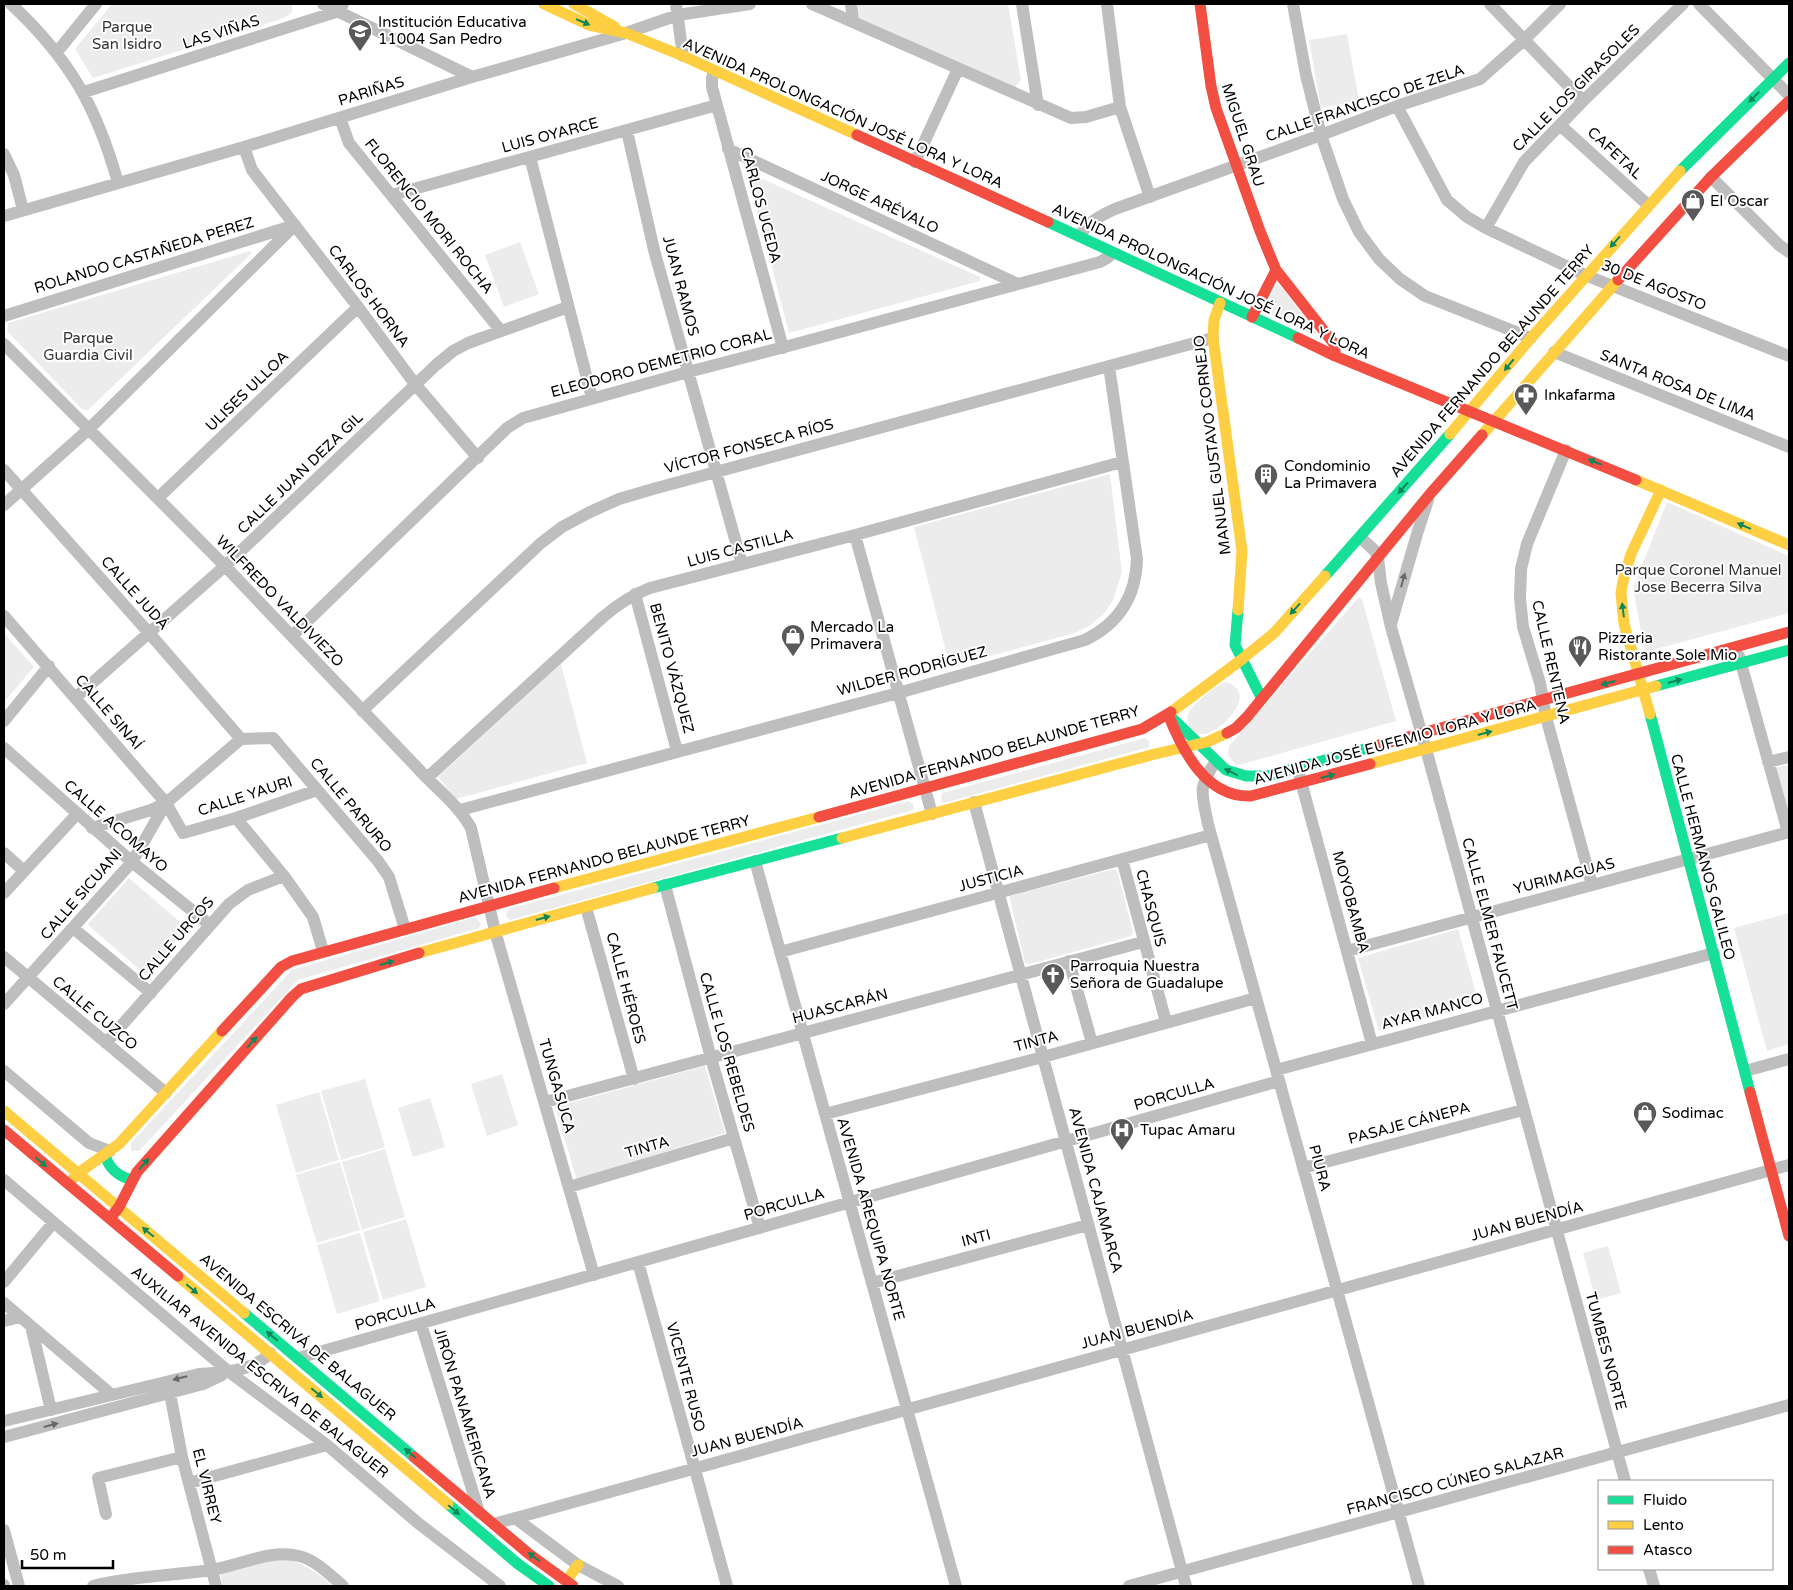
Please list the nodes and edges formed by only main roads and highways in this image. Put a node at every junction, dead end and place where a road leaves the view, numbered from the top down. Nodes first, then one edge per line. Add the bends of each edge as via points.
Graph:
1 (544, 4) edge
2 (574, 4) edge
3 (1200, 4) edge
4 (626, 33) junction
5 (1789, 63) edge
6 (1789, 101) edge
7 (1276, 270) junction
8 (1220, 303) junction
9 (1252, 317) junction
10 (1334, 356) junction
11 (1470, 411) junction
12 (1494, 420) junction
13 (1662, 490) junction
14 (1789, 545) edge
15 (1789, 632) edge
16 (1789, 650) edge
17 (1241, 660) junction
18 (1639, 674) junction
19 (1643, 690) junction
20 (1262, 699) junction
21 (1168, 714) junction
22 (1201, 744) junction
23 (1183, 747) junction
24 (4, 1110) edge
25 (4, 1130) edge
26 (107, 1153) junction
27 (77, 1174) junction
28 (132, 1180) junction
29 (68, 1185) junction
30 (119, 1208) junction
31 (109, 1220) junction
32 (1789, 1236) edge
33 (578, 1565) road end
34 (570, 1584) edge
35 (548, 1586) edge

1 -> 4 main road, AVENIDA PROLONGACIÓN JOSÉ LORA Y LORA via 589,25
2 - 4 main road, AVENIDA PROLONGACIÓN JOSÉ LORA Y LORA
3 - 7 main road, MIGUEL GRAU via 1216,108
4 - 8 main road, AVENIDA PROLONGACIÓN JOSÉ LORA Y LORA via 683,56
5 -> 11 main road, AVENIDA FERNANDO BELAUNDE TERRY via 1692,157 1585,275
6 - 12 main road via 1711,177
7 - 9 main road
7 - 10 main road, MIGUEL GRAU via 1335,345
8 - 9 main road, AVENIDA PROLONGACIÓN JOSÉ LORA Y LORA
8 - 17 main road, MANUEL GUSTAVO CORNEJO via 1212,338 1242,551 1235,632 1235,645
9 - 10 main road, AVENIDA PROLONGACIÓN JOSÉ LORA Y LORA
10 - 11 main road, AVENIDA PROLONGACIÓN JOSÉ LORA Y LORA
11 - 12 main road, AVENIDA PROLONGACIÓN JOSÉ LORA Y LORA
11 -> 17 main road, AVENIDA FERNANDO BELAUNDE TERRY via 1274,633
13 -> 12 main road, AVENIDA PROLONGACIÓN JOSÉ LORA Y LORA
12 - 20 main road
14 -> 13 main road, AVENIDA PROLONGACIÓN JOSÉ LORA Y LORA
18 -> 13 main road, CALLE HERMANOS GALILEO via 1627,636 1621,593 1624,573
15 - 18 main road, AVENIDA JOSÉ EUFEMIO LORA Y LORA
19 -> 16 main road, AVENIDA JOSÉ EUFEMIO LORA Y LORA
17 - 20 main road, MANUEL GUSTAVO CORNEJO
17 - 21 main road, AVENIDA FERNANDO BELAUNDE TERRY
18 - 19 main road, CALLE HERMANOS GALILEO
18 -> 22 main road, AVENIDA JOSÉ EUFEMIO LORA Y LORA via 1267,776 1250,777 1226,770
23 -> 19 main road, AVENIDA JOSÉ EUFEMIO LORA Y LORA via 1190,760 1218,787 1236,796 1251,796
19 - 32 main road, CALLE HERMANOS GALILEO
20 - 22 main road via 1237,727
21 - 22 main road, AVENIDA JOSÉ EUFEMIO LORA Y LORA
21 - 23 main road, AVENIDA JOSÉ EUFEMIO LORA Y LORA
21 - 26 main road, AVENIDA FERNANDO BELAUNDE TERRY via 1142,729 292,961 281,967
22 - 23 main road
28 -> 23 main road via 301,989 586,906
24 - 27 main road, AVENIDA ESCRIVÁ DE BALAGUER
25 -> 29 main road, AVENIDA ESCRIVÁ DE BALAGUER
26 - 27 main road, AVENIDA FERNANDO BELAUNDE TERRY
26 - 28 main road via 107,1162 116,1174
27 - 29 main road, AVENIDA FERNANDO BELAUNDE TERRY
27 - 30 main road, AVENIDA ESCRIVÁ DE BALAGUER
28 - 30 main road
29 - 31 main road, AVENIDA ESCRIVÁ DE BALAGUER
30 - 31 main road
34 -> 30 main road, AVENIDA ESCRIVÁ DE BALAGUER via 479,1512
31 -> 35 main road, AVENIDA ESCRIVÁ DE BALAGUER
33 - 34 main road

